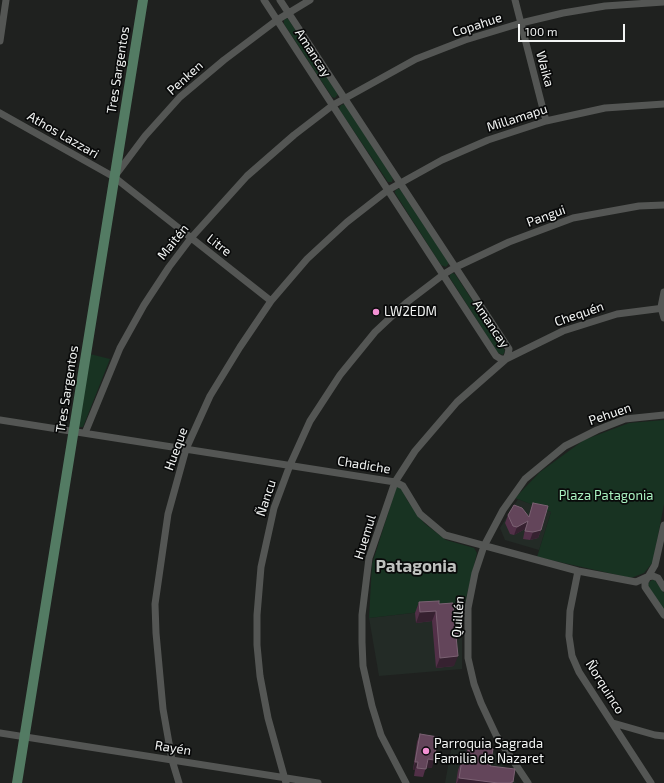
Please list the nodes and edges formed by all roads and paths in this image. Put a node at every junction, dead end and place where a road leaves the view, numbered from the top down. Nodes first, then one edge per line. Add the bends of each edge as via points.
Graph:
1 (6, 0) edge
2 (143, 0) edge
3 (264, 0) edge
4 (280, 0) edge
5 (310, 0) edge
6 (514, 0) edge
7 (664, 2) edge
8 (288, 12) junction
9 (277, 20) junction
10 (520, 23) junction
11 (0, 41) edge
12 (344, 98) junction
13 (664, 104) edge
14 (333, 105) junction
15 (0, 113) edge
16 (546, 121) junction
17 (114, 177) junction
18 (399, 183) junction
19 (388, 190) junction
20 (664, 205) edge
21 (191, 238) junction
22 (454, 268) junction
23 (444, 274) junction
24 (664, 292) edge
25 (271, 301) junction
26 (663, 307) edge
27 (664, 318) edge
28 (506, 358) junction
29 (664, 415) edge
30 (0, 420) edge
31 (73, 431) junction
32 (86, 433) junction
33 (566, 446) joint
34 (186, 449) junction
35 (290, 465) junction
36 (395, 482) junction
37 (664, 525) edge
38 (484, 546) junction
39 (578, 571) junction
40 (647, 577) junction
41 (664, 588) edge
42 (664, 616) edge
43 (613, 723) junction
44 (0, 733) edge
45 (24, 736) junction
46 (664, 736) edge
47 (172, 760) junction
48 (285, 780) edge
49 (17, 783) edge
50 (179, 783) edge
51 (318, 783) edge
52 (406, 783) edge
53 (528, 783) edge
54 (651, 783) edge

1 - 11 street
2 - 17 street, Tres Sargentos
3 - 9 street, Amancay
4 - 8 street, Amancay
5 - 8 street, Penken
6 - 10 street, Waika
7 - 10 street, Copahue via 605,6
8 - 9 street, Penken
8 - 12 street, Amancay
9 - 14 street, Amancay
9 - 17 street, Penken via 180,97 145,136
10 - 12 street, Copahue via 416,59
10 - 16 street, Waika
12 - 14 street, Copahue
12 - 18 street, Amancay
13 - 16 street, Millamapu via 605,108
14 - 19 street, Amancay
14 - 21 street, Maitén via 247,176
15 - 17 street, Athos Lazzari
16 - 18 street, Millamapu via 488,140 442,160
17 - 21 street, Litre
17 - 31 street, Tres Sargentos
18 - 19 street, Millamapu
18 - 22 street, Amancay
19 - 23 street, Amancay
19 - 25 street, Hueque via 347,222 307,259
20 - 22 street, Pangui via 639,206 573,218 509,242
21 - 25 street, Litre
21 - 32 street, Maitén via 148,298 120,348
22 - 23 street, Pangui
22 - 28 street, Amancay via 508,349
23 - 28 street, Amancay via 496,356
23 - 35 street, Ñancu via 406,303 375,332 340,375 310,421
24 - 26 street
25 - 34 street, Hueque via 210,396
26 - 27 street
26 - 28 street, Chequén via 616,314 563,331
28 - 36 street, Huemul via 457,402 415,451
29 - 33 street, Pehuen via 625,419 596,430
30 - 31 street, Chadiche
31 - 32 street, Chadiche
31 - 45 street, Tres Sargentos
32 - 34 street, Chadiche
33 - 38 street, Quillén via 525,479 503,510
34 - 35 street, Chadiche
34 - 47 street, Hueque via 168,514 155,604 163,709
35 - 36 street, Chadiche
35 - 48 street, Ñancu via 274,508 261,567 256,645 268,718
36 - 38 street, Chadiche via 403,486 420,514 445,535
36 - 52 street, Huemul via 369,558 362,615 362,642 363,666 381,735
37 - 40 street via 655,565
38 - 39 street, Chadiche
38 - 53 street, Quillén via 468,608 468,658 480,703 496,735
39 - 40 street, Chadiche via 636,582
39 - 43 street, Ñorquinco via 570,611 569,636 572,656 579,672
40 - 41 street via 658,578
40 - 42 street via 645,586
43 - 46 street
43 - 54 street, Ñorquinco
44 - 45 street, Rayén
45 - 47 street, Rayén
45 - 49 street, Tres Sargentos
47 - 48 street, Rayén
47 - 50 street, Hueque
48 - 51 street, Rayén

